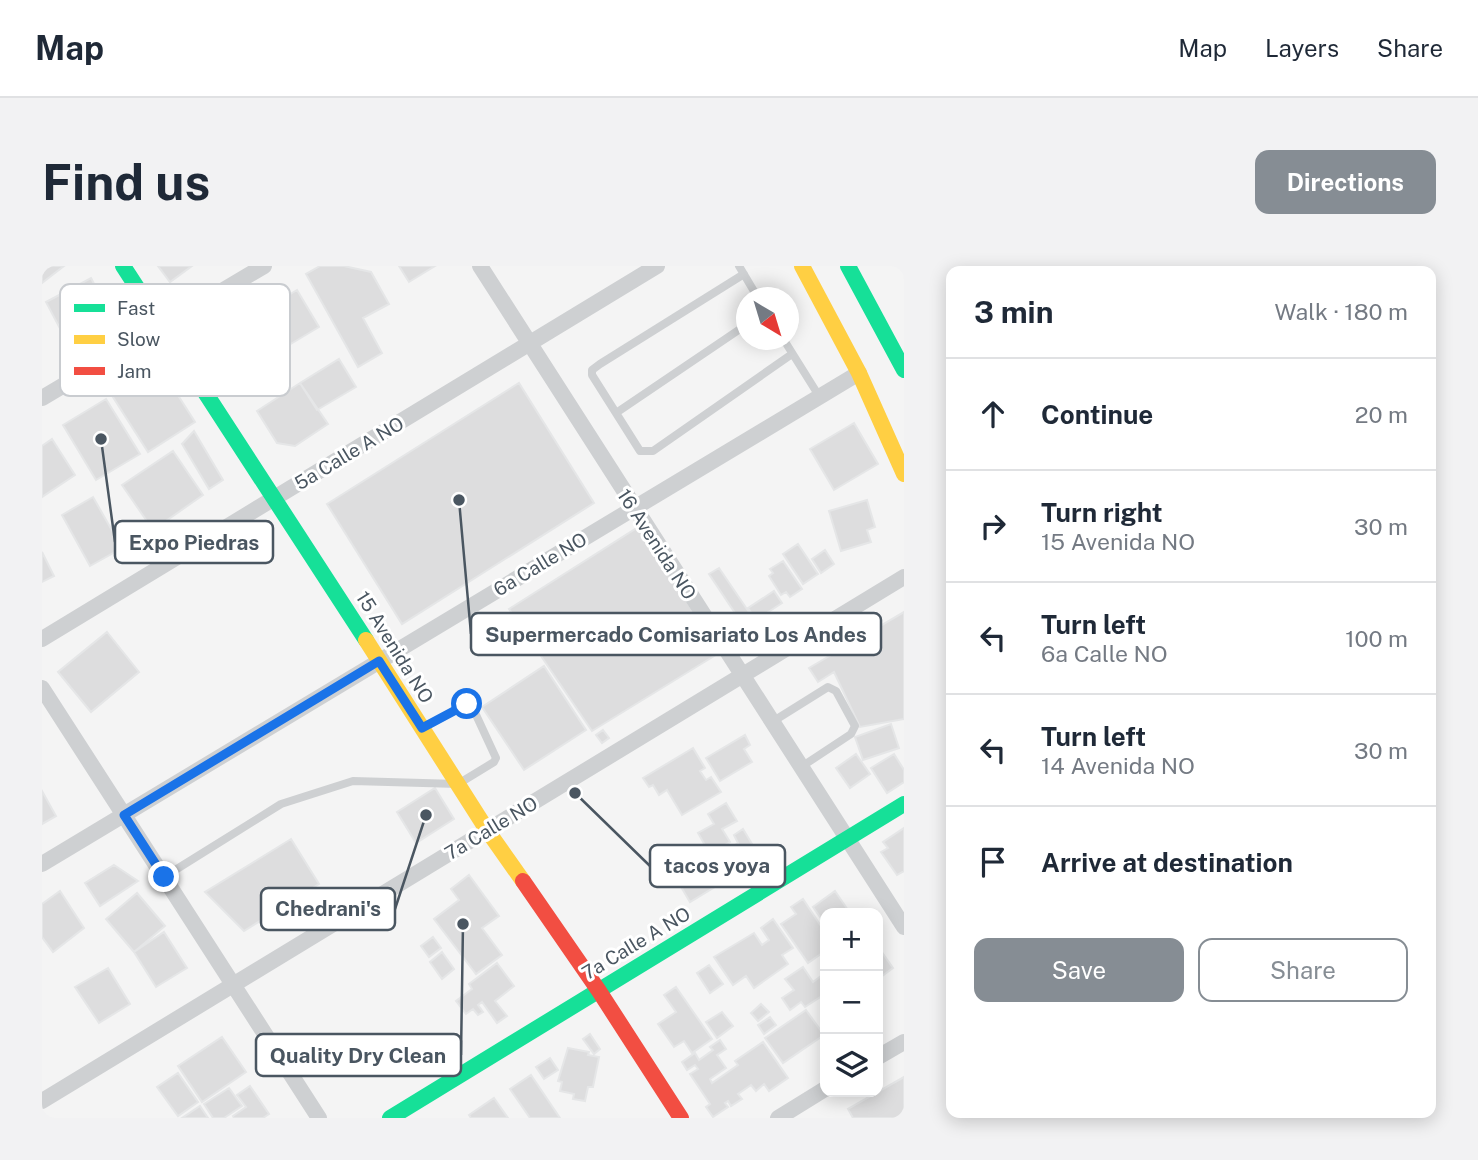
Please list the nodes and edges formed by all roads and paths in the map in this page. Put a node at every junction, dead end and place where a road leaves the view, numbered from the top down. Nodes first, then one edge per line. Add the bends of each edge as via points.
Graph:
1 (123, 266) edge
2 (264, 266) edge
3 (480, 266) edge
4 (656, 266) edge
5 (802, 266) edge
6 (855, 269) edge
7 (742, 270) edge
8 (135, 284) edge
9 (234, 284) edge
10 (752, 287) edge
11 (736, 332) edge
12 (530, 343) junction
13 (790, 350) edge
14 (792, 354) junction
15 (904, 370) edge
16 (859, 373) junction
17 (60, 387) edge
18 (208, 396) edge
19 (819, 396) junction
20 (42, 398) edge
21 (617, 413) junction
22 (904, 474) edge
23 (275, 498) junction
24 (634, 508) junction
25 (904, 577) edge
26 (42, 639) edge
27 (379, 661) junction
28 (742, 676) junction
29 (42, 688) edge
30 (772, 722) junction
31 (422, 728) junction
32 (801, 767) junction
33 (458, 784) junction
34 (904, 804) edge
35 (124, 815) junction
36 (487, 830) junction
37 (847, 839) junction
38 (42, 864) edge
39 (164, 877) junction
40 (904, 927) edge
41 (233, 985) junction
42 (599, 990) junction
43 (904, 1042) edge
44 (883, 1055) edge
45 (820, 1092) edge
46 (42, 1101) edge
47 (319, 1118) edge
48 (390, 1118) edge
49 (681, 1118) edge
50 (778, 1118) edge

1 - 8 main road, 15 Avenida NO
2 - 9 street
3 - 12 street, 16 Avenida NO
4 - 12 street, 5a Calle A NO
5 - 16 main road
6 - 15 main road
7 - 10 lane
7 - 21 lane via 592,370
11 - 21 lane
12 - 23 street, 5a Calle A NO
12 - 24 street, 16 Avenida NO
13 - 14 lane
14 - 19 lane
14 - 21 lane via 653,451 640,451
16 - 19 street, 6a Calle NO
16 - 22 main road
17 - 20 street
18 - 23 main road, 15 Avenida NO
19 - 24 street, 6a Calle NO
23 - 26 street, 5a Calle A NO
23 - 27 main road, 15 Avenida NO
24 - 27 street, 6a Calle NO
24 - 28 street, 16 Avenida NO
25 - 28 street, 7a Calle NO
27 - 31 main road, 15 Avenida NO
27 - 35 street, 6a Calle NO
28 - 30 street, 16 Avenida NO
28 - 36 street, 7a Calle NO
29 - 35 street
30 - 32 street, 16 Avenida NO
30 - 32 lane via 828,687 836,691 854,730
31 - 33 main road, 15 Avenida NO
31 - 33 lane via 467,704 475,709 496,758
32 - 37 street, 16 Avenida NO
33 - 36 main road, 15 Avenida NO
33 - 39 lane via 353,781 281,804
34 - 37 main road, 7a Calle A NO
35 - 38 street, 6a Calle NO
35 - 39 street
36 - 41 street, 7a Calle NO
36 - 42 main road, 15 Avenida NO
37 - 40 street, 16 Avenida NO
37 - 42 main road, 7a Calle A NO
39 - 41 street
41 - 46 street, 7a Calle NO
41 - 47 street
42 - 48 main road, 7a Calle A NO
42 - 49 main road, 15 Avenida NO
43 - 44 street
45 - 50 street

